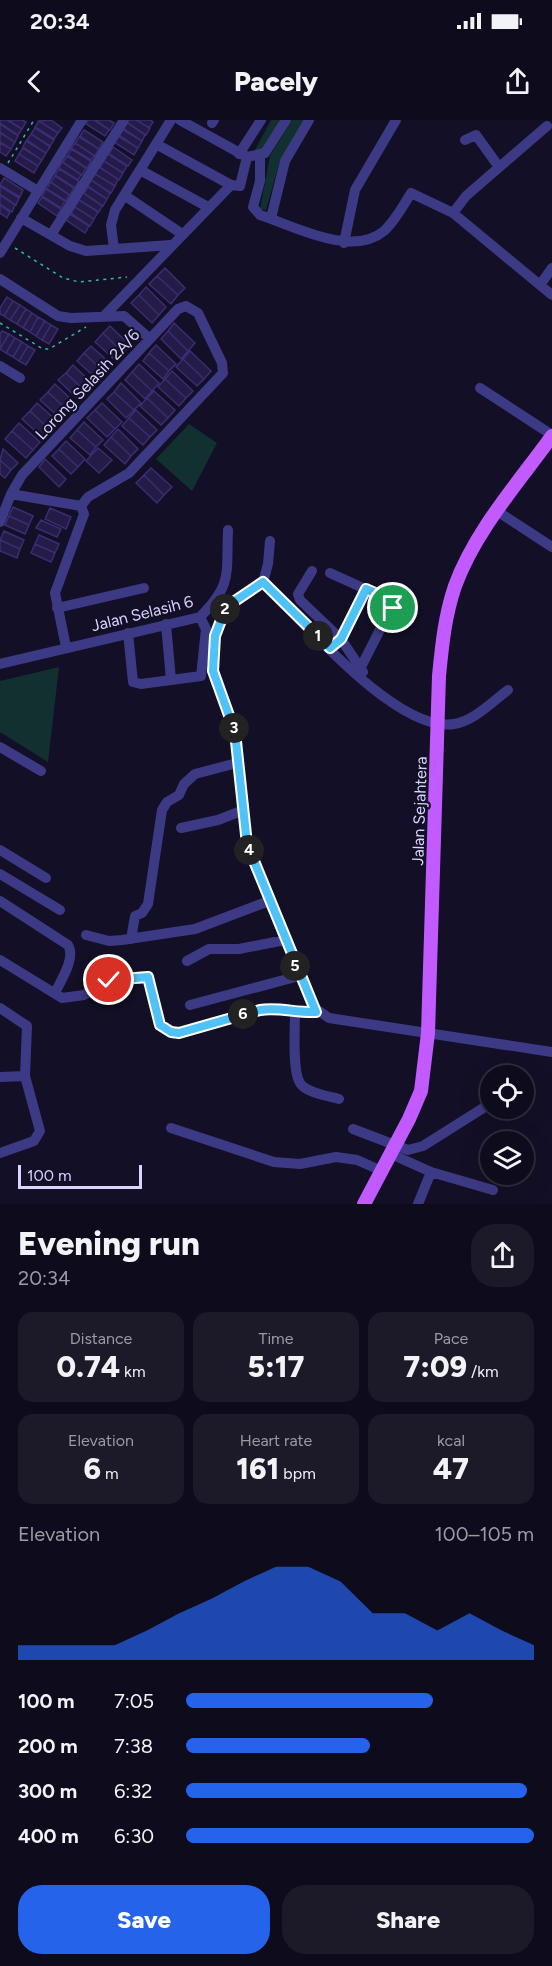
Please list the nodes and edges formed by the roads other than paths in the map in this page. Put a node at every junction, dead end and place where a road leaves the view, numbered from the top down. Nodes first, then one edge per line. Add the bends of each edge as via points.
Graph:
1 (82, 120) edge
2 (124, 120) edge
3 (171, 120) edge
4 (180, 120) edge
5 (261, 120) edge
6 (286, 120) edge
7 (309, 120) edge
8 (396, 120) edge
9 (547, 126) dead end
10 (465, 140) dead end
11 (156, 144) junction
12 (260, 155) junction
13 (243, 156) junction
14 (499, 167) junction
15 (2, 169) edge
16 (140, 170) junction
17 (235, 186) junction
18 (38, 191) junction
19 (124, 195) junction
20 (208, 207) junction
21 (453, 213) junction
22 (21, 218) junction
23 (271, 218) junction
24 (182, 234) junction
25 (51, 235) junction
26 (344, 243) junction
27 (171, 245) junction
28 (114, 249) junction
29 (0, 253) edge
30 (552, 268) edge
31 (0, 279) edge
32 (540, 285) junction
33 (552, 295) edge
34 (105, 315) junction
35 (150, 339) junction
36 (0, 366) edge
37 (20, 378) dead end
38 (480, 388) dead end
39 (552, 436) edge
40 (11, 494) junction
41 (81, 506) junction
42 (497, 511) junction
43 (0, 522) edge
44 (228, 530) dead end
45 (270, 541) dead end
46 (552, 548) edge
47 (312, 571) dead end
48 (330, 573) dead end
49 (263, 582) junction
50 (144, 588) dead end
51 (366, 589) junction
52 (214, 603) junction
53 (226, 607) junction
54 (57, 608) junction
55 (200, 617) junction
56 (166, 624) junction
57 (128, 633) junction
58 (341, 639) junction
59 (66, 647) junction
60 (330, 648) junction
61 (0, 664) edge
62 (361, 668) junction
63 (171, 680) junction
64 (367, 684) junction
65 (508, 690) dead end
66 (438, 726) junction
67 (0, 747) edge
68 (237, 763) junction
69 (41, 771) dead end
70 (242, 811) junction
71 (181, 828) dead end
72 (0, 850) edge
73 (0, 874) edge
74 (46, 878) dead end
75 (269, 901) junction
76 (0, 902) edge
77 (60, 910) dead end
78 (86, 935) dead end
79 (131, 939) junction
80 (285, 940) junction
81 (0, 960) edge
82 (187, 961) dead end
83 (299, 976) junction
84 (55, 993) junction
85 (190, 1005) dead end
86 (0, 1008) edge
87 (295, 1012) junction
88 (316, 1012) junction
89 (428, 1033) junction
90 (552, 1052) edge
91 (25, 1076) junction
92 (0, 1077) edge
93 (339, 1099) dead end
94 (480, 1110) edge
95 (171, 1128) dead end
96 (353, 1129) dead end
97 (393, 1150) junction
98 (0, 1153) edge
99 (382, 1171) junction
100 (431, 1172) junction
101 (493, 1190) dead end
102 (364, 1204) edge
103 (418, 1204) edge

1 - 18 street
2 - 25 street
3 - 11 street
4 - 13 street
5 - 13 street
6 - 12 street
7 - 23 street via 285,161
8 - 26 street via 355,190
9 - 14 street
10 - 14 street via 476,135
11 - 16 street
11 - 17 street
12 - 13 street
12 - 23 street via 260,181 253,207 260,215
13 - 17 street
14 - 21 street
15 - 18 street
16 - 19 street
16 - 20 street
17 - 20 street
18 - 22 street
19 - 24 street
19 - 28 street via 111,225
20 - 24 street
21 - 26 street via 411,193 383,231 361,242
21 - 32 street
22 - 25 street
22 - 29 street
23 - 26 street
24 - 27 street
25 - 28 street via 86,251
27 - 28 street
27 - 34 street
30 - 32 street
31 - 34 street via 58,316
32 - 33 street
34 - 35 street via 124,316
35 - 40 street, Lorong Selasih 2A/6 via 22,475
35 - 41 street, Lorong Selasih 2A/6 via 178,309 192,308 222,363 223,373 129,473 88,497
36 - 37 street
38 - 39 street
39 - 42 main road, Jalan Sejahtera
40 - 41 street
40 - 43 street, Lorong Selasih 2A/6
41 - 54 street via 84,514 55,593
42 - 46 street
42 - 66 main road, Jalan Sejahtera via 463,568 451,600 444,629
44 - 52 street, Jalan Selasih 6 via 226,582
45 - 49 street
47 - 58 street via 298,594 300,600
48 - 51 street
49 - 53 street
49 - 60 street
50 - 54 street
51 - 58 street
51 - 62 street via 394,602
52 - 53 street
52 - 55 street, Jalan Selasih 6
53 - 68 street via 212,658 235,732
54 - 59 street
55 - 56 street, Jalan Selasih 6
55 - 63 street via 206,629 201,676
56 - 57 street, Jalan Selasih 6
56 - 63 street
57 - 59 street, Jalan Selasih 6
57 - 63 street via 133,682
58 - 60 street
58 - 62 street
59 - 61 street, Jalan Selasih 6
60 - 64 street
62 - 64 street
64 - 66 street via 406,714
65 - 66 street via 467,721
66 - 89 main road, Jalan Sejahtera
67 - 69 street
68 - 70 street
68 - 79 street via 195,774 162,810 148,904 135,916
70 - 71 street
70 - 75 street via 247,844
72 - 74 street
73 - 77 street
75 - 79 street via 195,929
75 - 80 street
76 - 84 street via 68,945 70,959
78 - 79 street via 109,941
80 - 82 street via 239,949 209,949
80 - 83 street
81 - 84 street
83 - 85 street
83 - 88 street
84 - 87 street via 68,998 84,995 109,980 148,977 160,1025 179,1033 260,1010
86 - 91 street via 27,1026
87 - 88 street
87 - 93 street via 296,1072 300,1084
88 - 89 street via 329,1018
89 - 90 street
89 - 97 main road, Jalan Sejahtera via 422,1091
91 - 92 street
91 - 98 street via 38,1121 38,1138
94 - 97 street via 423,1146
95 - 99 street via 274,1162 300,1164 336,1157 357,1160
96 - 97 street
97 - 99 main road, Jalan Sejahtera
97 - 100 street
99 - 102 main road, Jalan Sejahtera
100 - 101 street
100 - 103 street

